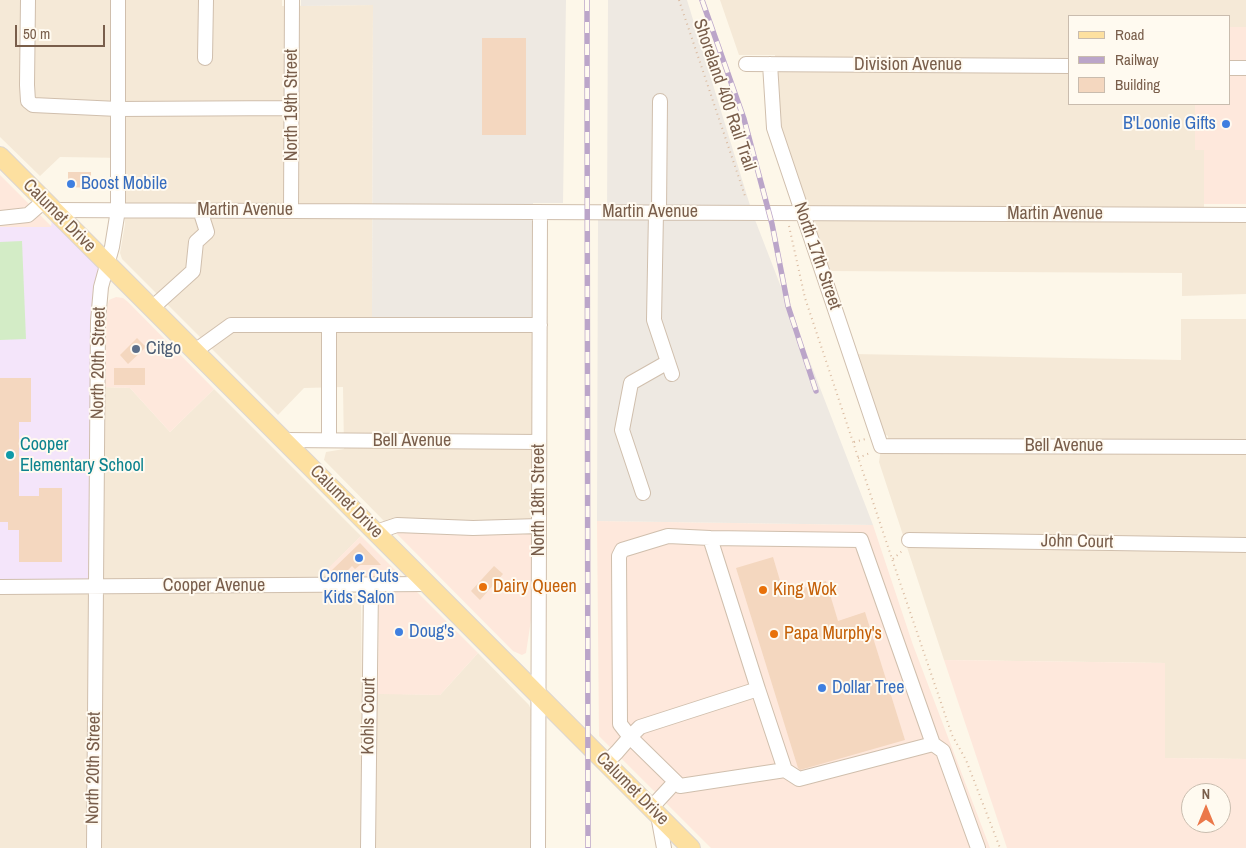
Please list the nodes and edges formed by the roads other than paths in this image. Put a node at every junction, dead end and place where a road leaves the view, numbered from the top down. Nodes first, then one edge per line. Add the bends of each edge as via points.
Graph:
1 (28, 0) edge
2 (118, 0) edge
3 (206, 0) edge
4 (292, 0) edge
5 (205, 58) dead end
6 (746, 64) dead end
7 (770, 64) junction
8 (1068, 66) edge
9 (1231, 68) edge
10 (1246, 68) edge
11 (660, 101) dead end
12 (292, 108) junction
13 (118, 109) junction
14 (0, 156) edge
15 (49, 205) junction
16 (118, 210) junction
17 (200, 210) junction
18 (291, 211) junction
19 (540, 212) junction
20 (658, 212) junction
21 (802, 213) junction
22 (1246, 215) edge
23 (0, 218) edge
24 (108, 264) junction
25 (152, 308) junction
26 (329, 325) junction
27 (540, 325) junction
28 (195, 351) junction
29 (285, 440) junction
30 (329, 440) junction
31 (539, 442) junction
32 (881, 446) joint
33 (1246, 446) edge
34 (642, 493) dead end
35 (539, 526) junction
36 (376, 532) junction
37 (710, 538) junction
38 (909, 540) dead end
39 (1246, 544) edge
40 (428, 584) junction
41 (371, 585) junction
42 (96, 586) junction
43 (0, 587) edge
44 (758, 689) junction
45 (538, 694) junction
46 (630, 737) junction
47 (932, 744) junction
48 (606, 763) junction
49 (785, 770) junction
50 (675, 782) junction
51 (654, 811) junction
52 (94, 848) edge
53 (368, 848) edge
54 (538, 848) edge
55 (664, 848) edge
56 (692, 848) edge
57 (978, 848) edge

1 - 13 street via 28,101 48,107
2 - 13 street, North 20th Street
3 - 5 street
4 - 12 street, North 19th Street
6 - 7 street, Division Avenue
7 - 8 street, Division Avenue
7 - 21 street, North 17th Street via 774,128
9 - 10 street
11 - 20 street
12 - 13 street
12 - 18 street, North 19th Street
13 - 16 street, North 20th Street
14 - 15 main road, Calumet Drive
15 - 16 street, Martin Avenue
15 - 23 street via 28,215
15 - 24 main road, Calumet Drive
16 - 17 street, Martin Avenue
16 - 24 street, North 20th Street
17 - 18 street, Martin Avenue
17 - 25 street via 207,232 196,242 193,271
18 - 19 street, Martin Avenue
19 - 20 street, Martin Avenue
19 - 27 street, North 18th Street
20 - 21 street, Martin Avenue
20 - 34 street via 654,320 670,368 631,383 622,430
21 - 22 street, Martin Avenue
21 - 32 street, North 17th Street
24 - 25 main road, Calumet Drive
24 - 42 street, North 20th Street via 101,287 98,321
25 - 28 main road, Calumet Drive
26 - 27 street
26 - 28 street via 231,325
26 - 30 street
27 - 31 street, North 18th Street
28 - 29 main road, Calumet Drive
29 - 30 street, Bell Avenue
29 - 36 main road, Calumet Drive
30 - 31 street, Bell Avenue
31 - 35 street, North 18th Street
32 - 33 street, Bell Avenue
35 - 36 street via 397,525
35 - 45 street, North 18th Street
36 - 40 main road, Calumet Drive
37 - 44 street
37 - 46 street via 668,536 620,552 620,724
37 - 47 street via 861,540
38 - 39 street, John Court
40 - 41 street, Cooper Avenue
40 - 45 main road, Calumet Drive
41 - 42 street, Cooper Avenue
41 - 53 street, Kohls Court
42 - 43 street, Cooper Avenue
42 - 52 street, North 20th Street
44 - 46 street via 640,727
44 - 49 street
45 - 48 main road, Calumet Drive
45 - 54 street, North 18th Street
46 - 48 street
46 - 50 street
47 - 49 street via 799,779
47 - 57 street via 943,751
48 - 51 main road, Calumet Drive
49 - 50 street via 682,786
50 - 51 street
51 - 55 street
51 - 56 main road, Calumet Drive

